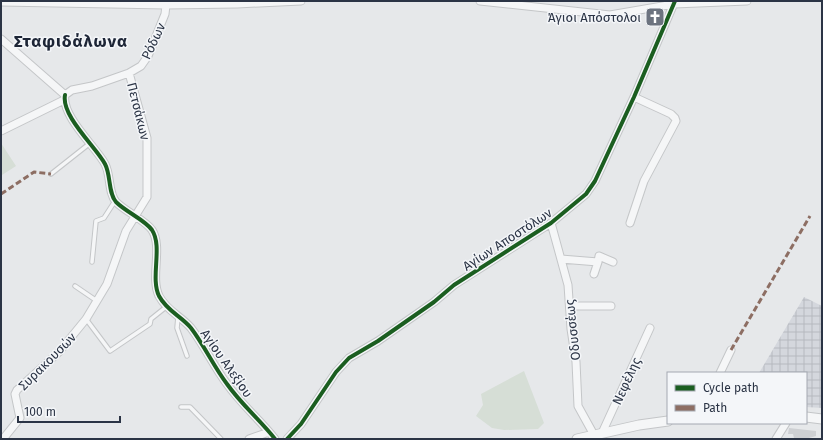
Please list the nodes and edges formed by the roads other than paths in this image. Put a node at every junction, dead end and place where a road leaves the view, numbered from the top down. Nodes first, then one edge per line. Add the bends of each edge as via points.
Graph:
1 (301, 1) edge
2 (480, 1) edge
3 (747, 1) edge
4 (1, 2) edge
5 (699, 2) edge
6 (96, 3) edge
7 (675, 3) edge
8 (166, 5) junction
9 (1, 39) edge
10 (129, 73) junction
11 (634, 97) junction
12 (64, 98) junction
13 (1, 131) edge
14 (89, 144) junction
15 (51, 174) dead end
16 (115, 201) junction
17 (134, 217) junction
18 (551, 223) junction
19 (630, 223) dead end
20 (561, 259) junction
21 (92, 262) dead end
22 (598, 262) junction
23 (613, 262) dead end
24 (594, 274) dead end
25 (75, 286) dead end
26 (97, 301) junction
27 (570, 306) junction
28 (611, 306) dead end
29 (166, 308) junction
30 (178, 317) junction
31 (86, 319) junction
32 (650, 328) dead end
33 (731, 350) dead end
34 (187, 356) dead end
35 (720, 372) edge
36 (181, 407) dead end
37 (807, 417) edge
38 (822, 419) edge
39 (667, 421) edge
40 (785, 424) edge
41 (269, 432) junction
42 (598, 434) junction
43 (3, 439) edge
44 (221, 439) edge
45 (249, 439) edge
46 (275, 439) edge
47 (287, 439) edge
48 (577, 439) edge
49 (776, 439) edge

1 - 8 street
2 - 7 street via 604,15
3 - 5 street
4 - 6 street
5 - 7 street
6 - 8 street
7 - 11 street, Αγίων Αποστόλων
8 - 10 street, Ρόδων via 165,14 148,56 141,66
9 - 12 street
10 - 12 street, Ρόδων via 72,90
10 - 17 street, Πετσάκων via 148,138 147,197
11 - 18 street, Αγίων Αποστόλων via 591,188
11 - 19 street via 671,114 676,121 644,181
12 - 13 street, Ρόδων
12 - 14 street
14 - 15 lane
14 - 16 street via 105,164
16 - 17 street, Αγίου Αλεξίου
16 - 21 lane via 104,218 96,221
17 - 26 street, Συρακουσών via 126,231 107,284
17 - 29 street, Αγίου Αλεξίου via 145,223 152,231 156,243 157,292
18 - 20 street, Οδυσσέως
18 - 47 street, Αγίων Αποστόλων via 463,279 378,341 349,358
20 - 22 street
20 - 27 street, Οδυσσέως
22 - 23 street via 599,256
22 - 24 street
25 - 26 lane
26 - 31 street, Συρακουσών
27 - 28 street
27 - 42 street, Οδυσσέως via 578,406 581,414
29 - 30 street, Αγίου Αλεξίου
29 - 31 lane via 151,319 150,324 110,351
30 - 34 lane, Αγίου Αλεξίου via 177,328
30 - 41 street, Αγίου Αλεξίου via 190,328 236,396
31 - 43 street, Συρακουσών via 63,348 17,390 15,394 20,418
32 - 42 street, Νεφέλης
33 - 35 street
36 - 44 lane via 190,407
37 - 38 street
39 - 42 street
40 - 49 street
41 - 45 street
41 - 46 street, Αγίου Αλεξίου
42 - 48 street

